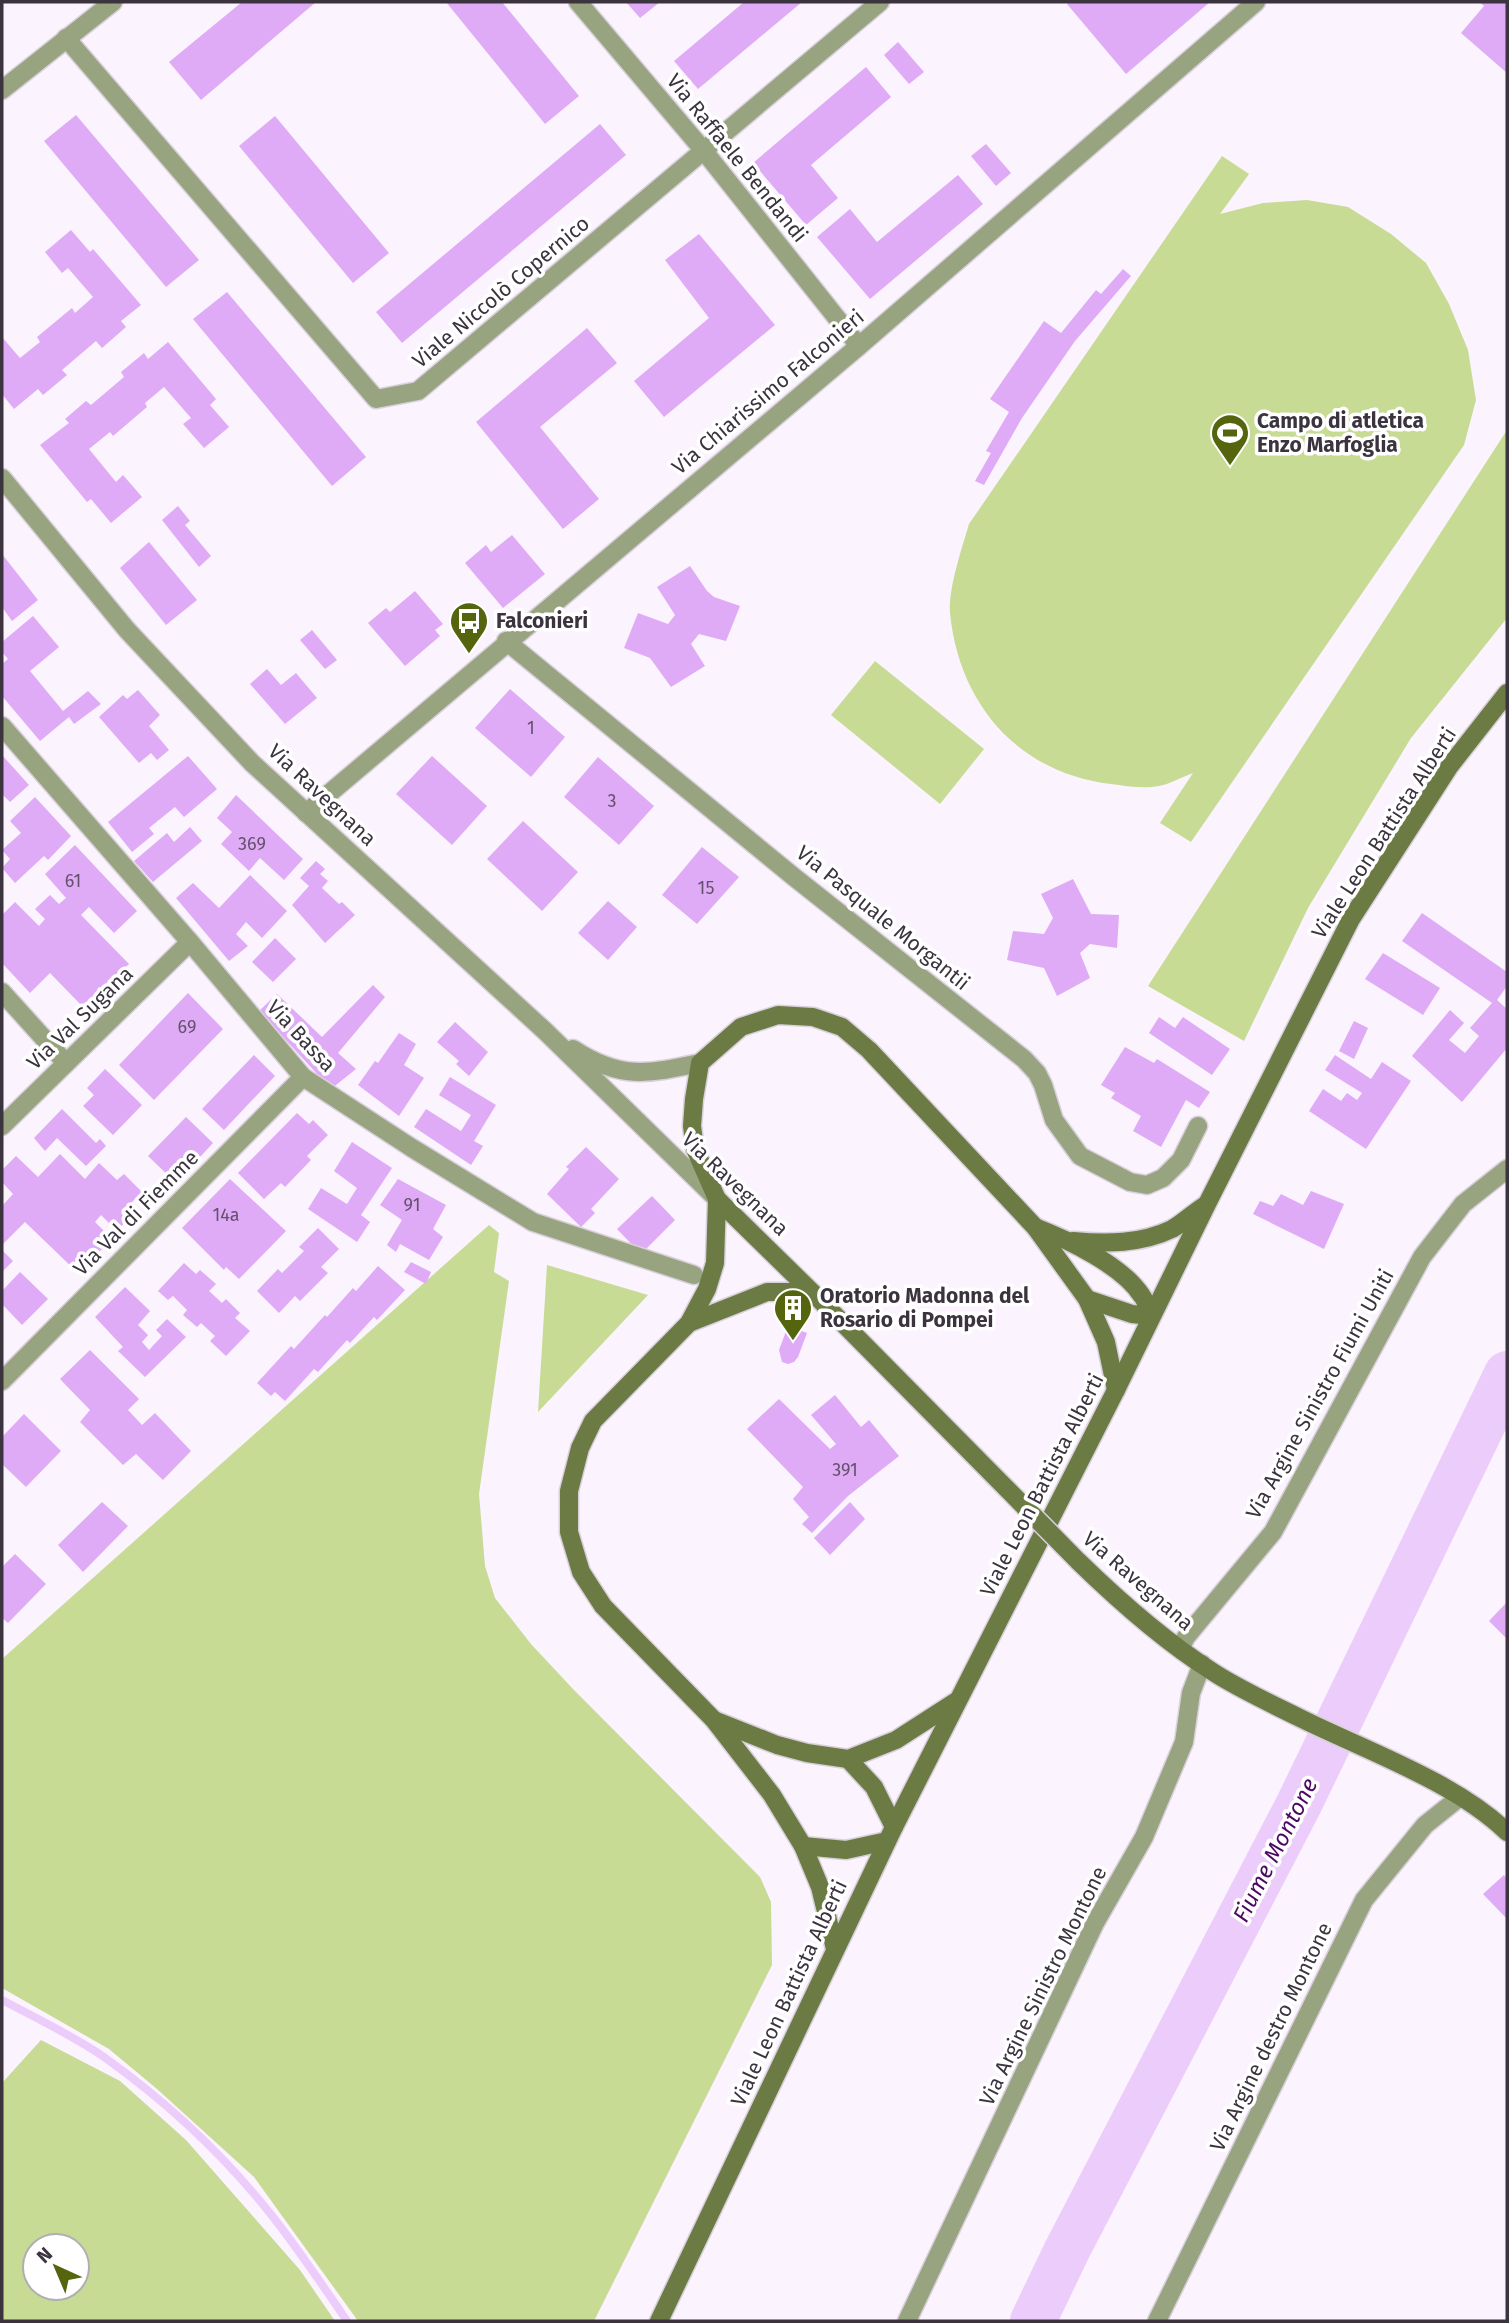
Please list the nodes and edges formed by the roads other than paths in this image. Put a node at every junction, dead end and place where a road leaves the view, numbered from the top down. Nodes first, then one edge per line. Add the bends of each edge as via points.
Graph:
1 (113, 2) edge
2 (578, 2) edge
3 (880, 2) edge
4 (1256, 2) edge
5 (66, 38) junction
6 (2, 90) edge
7 (704, 150) junction
8 (859, 346) junction
9 (2, 478) edge
10 (506, 641) junction
11 (1507, 693) edge
12 (2, 726) edge
13 (306, 813) junction
14 (190, 942) junction
15 (2, 992) edge
16 (545, 1031) junction
17 (66, 1063) junction
18 (700, 1063) junction
19 (303, 1077) junction
20 (2, 1126) edge
21 (1198, 1126) dead end
22 (1507, 1169) edge
23 (717, 1199) junction
24 (1207, 1204) junction
25 (1035, 1227) junction
26 (1070, 1241) junction
27 (694, 1275) dead end
28 (817, 1297) junction
29 (1087, 1299) junction
30 (1151, 1316) junction
31 (689, 1323) junction
32 (2, 1381) edge
33 (1116, 1390) junction
34 (1180, 1649) junction
35 (1208, 1669) junction
36 (958, 1700) junction
37 (713, 1720) junction
38 (848, 1759) junction
39 (1460, 1797) junction
40 (1507, 1832) edge
41 (890, 1834) junction
42 (803, 1846) junction
43 (835, 1949) junction
44 (659, 2321) edge
45 (907, 2321) edge
46 (1157, 2321) edge

1 - 5 street
2 - 7 street, Via Raffaele Bendandi
3 - 7 street, Viale Niccolò Copernico
4 - 8 street, Via Chiarissimo Falconieri
5 - 6 street
5 - 7 street, Viale Niccolò Copernico via 376,399 418,391
7 - 8 street, Via Raffaele Bendandi
8 - 10 street, Via Chiarissimo Falconieri
9 - 13 street, Via Ravegnana via 127,630
10 - 13 street, Via Chiarissimo Falconieri
10 - 21 street, Via Pasquale Morgantii via 1024,1059 1043,1085 1054,1120 1080,1156 1130,1182 1147,1185 1163,1178 1181,1160
11 - 24 main road, Viale Leon Battista Alberti via 1449,766 1351,919
12 - 14 street, Via Bassa
13 - 16 street, Via Ravegnana
14 - 17 street, Via Val Sugana
14 - 19 street, Via Bassa
15 - 17 street
16 - 18 street via 619,1072 656,1072
16 - 23 street, Via Ravegnana
17 - 20 street, Via Val Sugana
18 - 23 main road via 692,1126 695,1149
18 - 25 main road via 741,1027 778,1015 813,1017 842,1027
19 - 27 street, Via Bassa via 533,1222
19 - 32 street, Via Val di Fiemme
22 - 34 street, Via Argine Sinistro Fiumi Uniti via 1463,1204 1422,1257 1273,1532
23 - 28 main road, Via Ravegnana
23 - 31 main road via 715,1263
24 - 26 main road via 1172,1228 1143,1239 1105,1244
24 - 30 main road, Viale Leon Battista Alberti
25 - 26 main road
25 - 29 main road
26 - 30 main road via 1129,1281
28 - 31 main road via 767,1292
28 - 34 main road, Via Ravegnana, bridge via 1078,1561
29 - 30 main road
29 - 33 main road via 1106,1342
30 - 33 main road, Viale Leon Battista Alberti
31 - 37 main road via 593,1421 580,1448 569,1491 569,1532 581,1572 603,1606
33 - 36 main road, Viale Leon Battista Alberti
34 - 35 main road, Via Ravegnana
35 - 39 main road, Via Ravegnana
35 - 45 street, Via Argine Sinistro Montone via 1191,1693 1184,1742 1144,1837 1095,1923
36 - 38 main road via 896,1741
36 - 41 main road, Viale Leon Battista Alberti
37 - 38 main road via 778,1745
37 - 42 main road via 772,1795
38 - 41 main road via 874,1787
39 - 40 main road, Via Ravegnana
39 - 46 street, Via Argine destro Montone via 1425,1825 1364,1900
41 - 42 main road via 845,1850
41 - 43 main road, Viale Leon Battista Alberti
42 - 43 main road via 820,1887
43 - 44 main road, Viale Leon Battista Alberti

